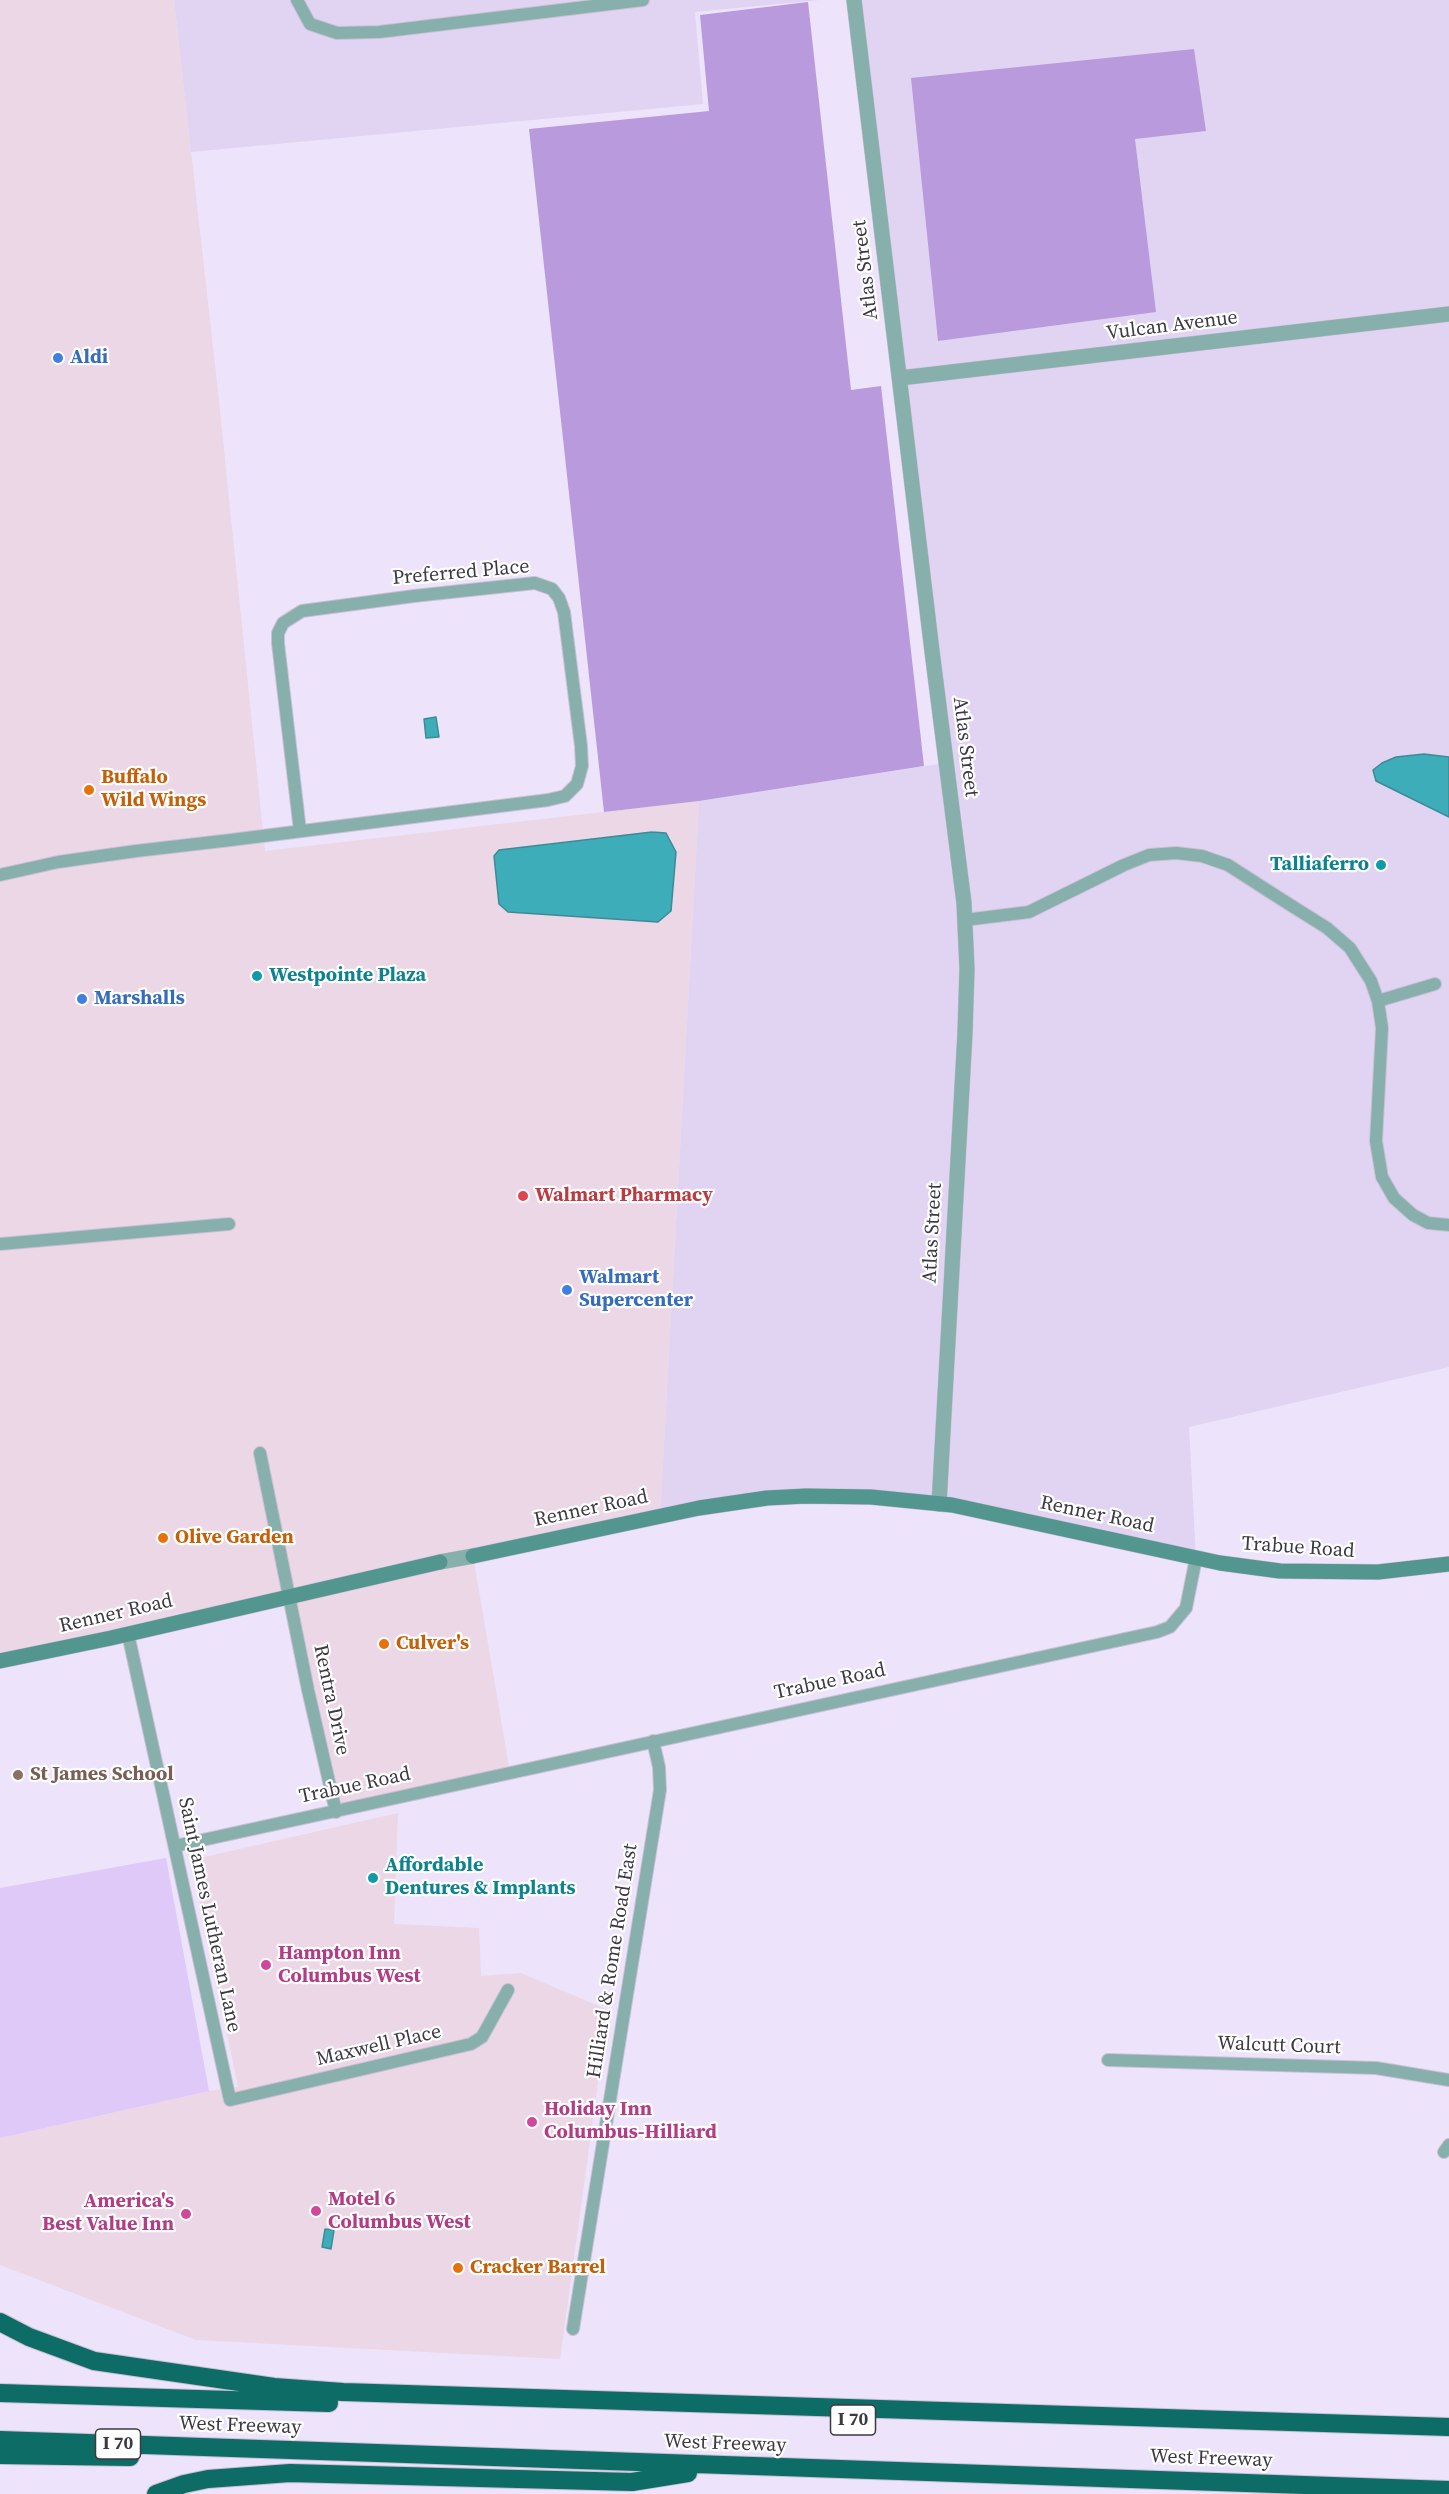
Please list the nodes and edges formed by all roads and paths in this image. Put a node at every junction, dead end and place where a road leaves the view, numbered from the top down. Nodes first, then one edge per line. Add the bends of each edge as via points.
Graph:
1 (297, 0) edge
2 (643, 0) edge
3 (854, 0) edge
4 (1449, 314) edge
5 (900, 378) junction
6 (300, 831) junction
7 (0, 875) edge
8 (965, 920) junction
9 (1435, 984) dead end
10 (1378, 1001) junction
11 (229, 1224) dead end
12 (1449, 1225) edge
13 (0, 1244) edge
14 (260, 1453) dead end
15 (939, 1504) junction
16 (473, 1556) joint
17 (1196, 1558) junction
18 (440, 1562) joint
19 (1449, 1564) edge
20 (291, 1597) junction
21 (128, 1634) junction
22 (0, 1660) edge
23 (653, 1742) junction
24 (336, 1812) junction
25 (175, 1846) junction
26 (508, 1990) dead end
27 (1108, 2060) dead end
28 (1449, 2080) edge
29 (230, 2100) joint
30 (0, 2322) edge
31 (573, 2329) dead end
32 (0, 2393) edge
33 (1449, 2427) edge
34 (1449, 2439) edge
35 (0, 2440) edge
36 (236, 2448) junction
37 (0, 2455) edge
38 (727, 2466) junction
39 (1449, 2490) edge
40 (156, 2494) edge

1 - 2 street via 310,24 337,33 379,32
3 - 5 street, Atlas Street
4 - 5 street, Vulcan Avenue
5 - 8 street, Atlas Street
6 - 6 street, Preferred Place via 565,796 577,784 582,766 581,746 564,612 552,589 535,583 414,596 302,611 283,623 278,643
6 - 7 street, Preferred Place via 125,852
8 - 10 street via 1029,912 1149,855 1202,856 1228,865 1327,928 1350,948 1371,981
8 - 15 street, Atlas Street via 965,1033
9 - 10 street
10 - 12 street via 1382,1028 1376,1141 1382,1177 1394,1197 1413,1215 1428,1223
11 - 13 street
14 - 20 street, Rentra Drive
15 - 16 main road, Renner Road via 872,1497 767,1498
15 - 17 main road, Renner Road
16 - 18 street, Renner Road
17 - 19 main road, Trabue Road via 1280,1571 1344,1573
17 - 23 street, Trabue Road via 1186,1608 1170,1627 1157,1632
18 - 20 main road, Renner Road
20 - 21 main road, Renner Road
20 - 24 street, Rentra Drive
21 - 22 main road, Renner Road
21 - 25 street, Saint James Lutheran Lane
23 - 24 street, Trabue Road
23 - 31 street, Hilliard & Rome Road East via 660,1790
24 - 25 street, Trabue Road
25 - 29 street, Saint James Lutheran Lane
26 - 29 street, Maxwell Place via 482,2037 471,2044
27 - 28 street, Walcutt Court via 1376,2068
30 - 33 highway via 94,2361 274,2387 343,2392
32 - 34 highway, West Freeway / I 70
35 - 36 highway, West Freeway / I 70
36 - 37 highway via 178,2458
36 - 38 highway, West Freeway / I 70
38 - 39 highway, West Freeway / I 70
38 - 40 highway via 632,2482 290,2473 208,2479

